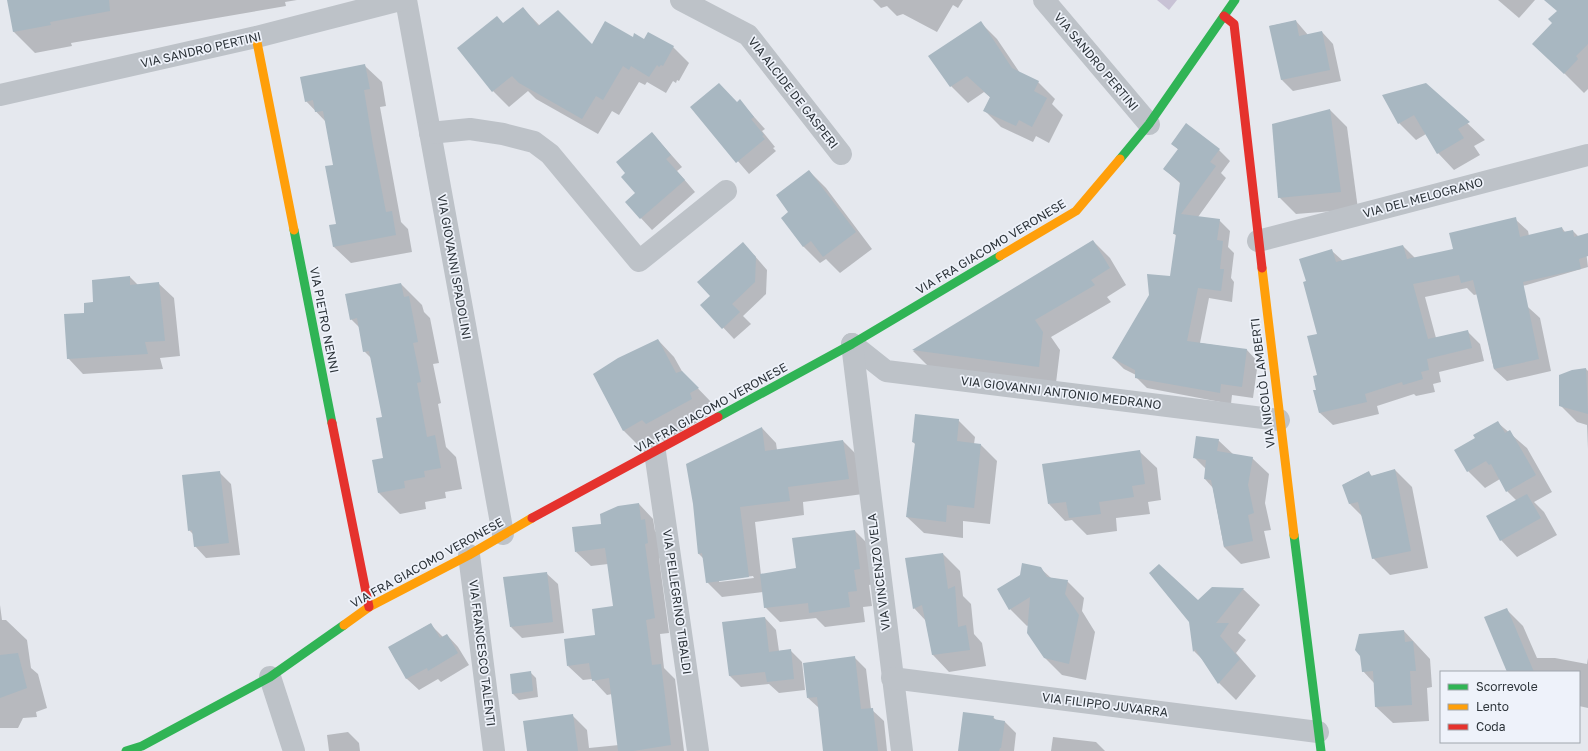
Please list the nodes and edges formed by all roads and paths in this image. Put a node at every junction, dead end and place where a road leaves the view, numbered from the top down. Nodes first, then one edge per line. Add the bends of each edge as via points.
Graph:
1 (400, 0) edge
2 (406, 0) edge
3 (681, 0) edge
4 (1044, 0) edge
5 (1235, 0) edge
6 (1224, 16) junction
7 (256, 37) junction
8 (0, 95) edge
9 (1149, 124) junction
10 (430, 133) junction
11 (841, 154) dead end
12 (1588, 155) edge
13 (726, 191) dead end
14 (1258, 240) junction
15 (852, 344) junction
16 (886, 371) junction
17 (858, 393) junction
18 (1279, 420) junction
19 (655, 452) junction
20 (503, 534) junction
21 (469, 555) junction
22 (369, 607) junction
23 (270, 678) junction
24 (892, 678) junction
25 (1319, 741) edge
26 (126, 751) edge
27 (294, 751) edge
28 (494, 751) edge
29 (698, 751) edge
30 (902, 751) edge

1 - 7 street, VIA SANDRO PERTINI
2 - 10 street, VIA GIOVANNI SPADOLINI
3 - 11 street, VIA ALCIDE DE GASPERI via 748,35
4 - 9 street, VIA SANDRO PERTINI
5 - 6 street, VIA FRA GIACOMO VERONESE
6 - 9 street, VIA FRA GIACOMO VERONESE
6 - 14 street, VIA NICOLÒ LAMBERTI via 1234,24
7 - 8 street, VIA SANDRO PERTINI
7 - 22 street, VIA PIETRO NENNI
9 - 15 street, VIA FRA GIACOMO VERONESE via 1076,210
10 - 13 street via 470,129 534,142 550,154 639,261
10 - 20 street, VIA GIOVANNI SPADOLINI
12 - 14 street, VIA DEL MELOGRANO
14 - 18 street, VIA NICOLÒ LAMBERTI
15 - 16 street
15 - 17 street, VIA VINCENZO VELA
15 - 19 street, VIA FRA GIACOMO VERONESE
16 - 17 street
16 - 18 street, VIA GIOVANNI ANTONIO MEDRANO
17 - 24 street, VIA VINCENZO VELA
18 - 25 street, VIA NICOLÒ LAMBERTI
19 - 20 street, VIA FRA GIACOMO VERONESE
19 - 29 street, VIA PELLEGRINO TIBALDI
20 - 21 street, VIA FRA GIACOMO VERONESE
21 - 22 street, VIA FRA GIACOMO VERONESE
21 - 28 street, VIA FRANCESCO TALENTI
22 - 23 street, VIA FRA GIACOMO VERONESE
23 - 26 street, VIA FRA GIACOMO VERONESE via 142,746
23 - 27 street
24 - 25 street, VIA FILIPPO JUVARRA
24 - 30 street, VIA VINCENZO VELA

